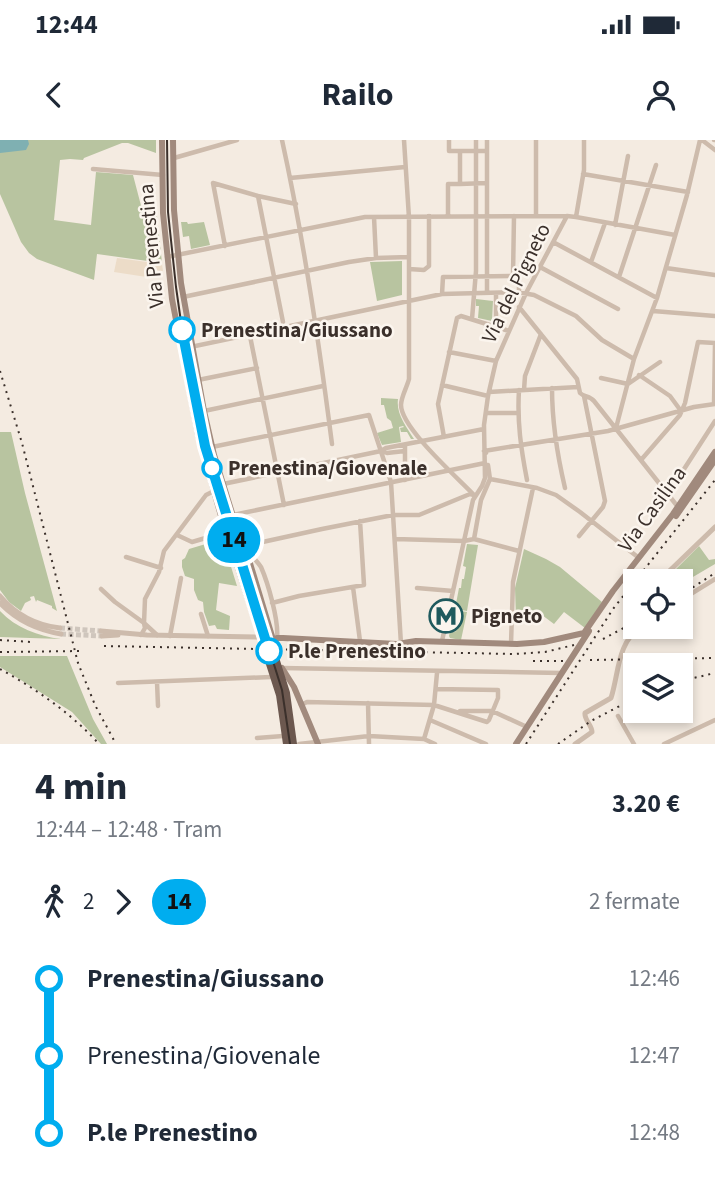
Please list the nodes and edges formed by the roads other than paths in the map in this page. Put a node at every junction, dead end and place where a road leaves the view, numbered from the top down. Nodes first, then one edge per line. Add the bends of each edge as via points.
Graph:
1 (162, 140) edge
2 (173, 140) edge
3 (237, 140) edge
4 (282, 140) edge
5 (404, 140) edge
6 (449, 140) edge
7 (476, 140) edge
8 (487, 140) edge
9 (536, 140) edge
10 (584, 140) edge
11 (701, 140) edge
12 (213, 143) edge
13 (715, 149) edge
14 (476, 150) junction
15 (460, 151) junction
16 (487, 151) junction
17 (628, 156) dead end
18 (173, 158) junction
19 (656, 165) dead end
20 (405, 167) junction
21 (93, 169) dead end
22 (583, 174) junction
23 (163, 175) junction
24 (290, 178) junction
25 (623, 181) junction
26 (487, 183) junction
27 (460, 184) junction
28 (476, 184) junction
29 (649, 186) junction
30 (688, 192) junction
31 (258, 196) junction
32 (296, 204) junction
33 (536, 215) junction
34 (408, 216) junction
35 (429, 216) junction
36 (448, 216) junction
37 (476, 216) junction
38 (487, 216) junction
39 (514, 216) junction
40 (567, 216) junction
41 (374, 217) junction
42 (576, 217) junction
43 (605, 223) junction
44 (615, 225) junction
45 (635, 229) junction
46 (300, 230) junction
47 (675, 235) junction
48 (266, 237) junction
49 (553, 242) junction
50 (225, 246) junction
51 (178, 256) junction
52 (167, 257) junction
53 (409, 257) junction
54 (376, 258) junction
55 (591, 262) junction
56 (540, 267) junction
57 (666, 268) junction
58 (307, 270) junction
59 (409, 270) junction
60 (715, 275) edge
61 (513, 276) junction
62 (274, 277) junction
63 (476, 277) junction
64 (487, 277) junction
65 (618, 277) junction
66 (474, 293) junction
67 (487, 293) junction
68 (496, 293) junction
69 (522, 293) junction
70 (442, 294) junction
71 (183, 297) junction
72 (657, 298) junction
73 (409, 301) junction
74 (519, 307) junction
75 (618, 309) dead end
76 (653, 311) junction
77 (715, 316) edge
78 (472, 319) junction
79 (315, 321) junction
80 (283, 322) dead end
81 (496, 326) junction
82 (509, 331) junction
83 (541, 334) junction
84 (250, 336) junction
85 (715, 344) edge
86 (192, 347) junction
87 (181, 349) junction
88 (449, 352) junction
89 (634, 359) junction
90 (496, 362) junction
91 (660, 362) dead end
92 (257, 368) junction
93 (639, 375) junction
94 (601, 378) dead end
95 (198, 380) junction
96 (578, 384) junction
97 (628, 384) junction
98 (442, 385) junction
99 (323, 386) junction
100 (552, 388) junction
101 (521, 390) junction
102 (489, 394) junction
103 (584, 396) junction
104 (264, 399) junction
105 (714, 404) edge
106 (204, 411) junction
107 (681, 411) junction
108 (488, 413) dead end
109 (518, 414) junction
110 (715, 421) edge
111 (330, 424) junction
112 (484, 429) junction
113 (619, 429) junction
114 (590, 433) junction
115 (270, 435) junction
116 (444, 437) junction
117 (555, 440) junction
118 (422, 442) junction
119 (332, 444) dead end
120 (520, 446) junction
121 (212, 447) junction
122 (405, 448) junction
123 (381, 451) junction
124 (484, 451) junction
125 (715, 452) edge
126 (641, 460) junction
127 (485, 463) junction
128 (714, 464) edge
129 (449, 471) junction
130 (277, 472) junction
131 (489, 479) junction
132 (405, 480) junction
133 (527, 480) dead end
134 (391, 482) junction
135 (223, 484) junction
136 (533, 488) junction
137 (565, 488) dead end
138 (214, 491) junction
139 (668, 494) junction
140 (474, 495) junction
141 (284, 505) junction
142 (678, 507) junction
143 (233, 515) junction
144 (393, 515) junction
145 (360, 521) junction
146 (592, 521) junction
147 (715, 527) edge
148 (237, 529) joint
149 (227, 533) junction
150 (177, 535) junction
151 (579, 536) dead end
152 (395, 539) junction
153 (474, 539) junction
154 (464, 541) junction
155 (240, 547) junction
156 (519, 551) junction
157 (126, 557) dead end
158 (639, 558) junction
159 (160, 568) junction
160 (671, 569) edge
161 (181, 578) dead end
162 (715, 579) edge
163 (353, 587) junction
164 (417, 588) dead end
165 (101, 589) dead end
166 (453, 591) junction
167 (693, 593) edge
168 (0, 596) edge
169 (0, 603) edge
170 (272, 603) junction
171 (264, 606) junction
172 (201, 614) dead end
173 (276, 617) junction
174 (144, 623) junction
175 (102, 634) tunnel mouth
176 (580, 634) junction
177 (141, 635) junction
178 (158, 635) junction
179 (170, 636) junction
180 (208, 636) junction
181 (257, 637) junction
182 (628, 639) edge
183 (275, 641) junction
184 (360, 641) junction
185 (442, 641) junction
186 (401, 643) junction
187 (511, 644) junction
188 (573, 654) junction
189 (281, 666) junction
190 (437, 673) dead end
191 (561, 673) junction
192 (271, 675) junction
193 (158, 682) junction
194 (118, 683) dead end
195 (290, 686) junction
196 (436, 689) junction
197 (368, 703) junction
198 (301, 705) junction
199 (434, 705) junction
200 (158, 706) dead end
201 (456, 711) junction
202 (492, 711) junction
203 (618, 716) dead end
204 (430, 720) junction
205 (715, 720) edge
206 (527, 727) junction
207 (369, 736) junction
208 (257, 738) dead end
209 (424, 740) junction
210 (285, 741) edge
211 (317, 743) edge
212 (667, 743) edge
213 (296, 744) edge
214 (369, 744) edge
215 (435, 744) edge
216 (486, 744) edge
217 (516, 744) edge
218 (575, 744) edge
219 (634, 744) edge

1 - 23 main road, Via Prenestina
2 - 18 main road, Via Prenestina
3 - 12 street
4 - 24 street
5 - 20 street
6 - 15 street via 449,151
7 - 14 street
8 - 16 street
9 - 33 street
10 - 22 street, Via del Pigneto
11 - 13 street
11 - 30 street
12 - 18 street
14 - 15 street
14 - 16 street
14 - 28 street
15 - 27 street
16 - 26 street
17 - 25 street
18 - 51 main road, Via Prenestina
19 - 29 street
20 - 24 street
20 - 34 street
21 - 23 street
22 - 25 street
22 - 42 street, Via del Pigneto
23 - 52 main road, Via Prenestina
24 - 32 street
25 - 29 street
25 - 44 street
26 - 28 street
26 - 38 street
27 - 28 street
27 - 36 street via 448,184
28 - 37 street
29 - 30 street
29 - 45 street
30 - 47 street
31 - 32 street
31 - 48 street
31 - 50 street via 213,183
32 - 46 street
33 - 39 street
33 - 40 street
34 - 35 street
34 - 41 street
34 - 53 street
35 - 36 street
35 - 59 street via 428,268
36 - 37 street
37 - 38 street
37 - 63 street
38 - 39 street
38 - 64 street
39 - 61 street
40 - 42 street, Via del Pigneto
40 - 49 street, Via del Pigneto
41 - 46 street
41 - 54 street
42 - 43 street
43 - 44 street
43 - 55 street
44 - 45 street
45 - 47 street
45 - 65 street
46 - 48 street
46 - 58 street
47 - 57 street
48 - 50 street
48 - 62 street
49 - 55 street
49 - 56 street, Via del Pigneto
50 - 51 street
51 - 52 street
51 - 71 main road, Via Prenestina
52 - 87 main road, Via Prenestina
53 - 54 street
53 - 59 street
54 - 58 street
55 - 65 street
56 - 69 street, Via del Pigneto
56 - 75 street
57 - 60 street
57 - 72 street
58 - 62 street
58 - 79 street
59 - 73 street
61 - 64 street
61 - 69 street via 519,279
62 - 71 street
62 - 80 street
63 - 64 street
63 - 66 street
63 - 70 street via 443,277
64 - 67 street
65 - 72 street
66 - 67 street
66 - 70 street
66 - 78 street
67 - 68 street
68 - 69 street
68 - 81 street
69 - 74 street, Via del Pigneto
69 - 89 street via 576,316 602,340
70 - 73 street
71 - 86 main road, Via Prenestina
72 - 76 street
73 - 79 street
73 - 118 street via 410,373 401,402
74 - 82 street, Via del Pigneto
74 - 83 street
76 - 77 street
76 - 89 street
78 - 81 street
78 - 88 street via 457,317
79 - 84 street
79 - 99 street
81 - 82 street
82 - 90 street, Via del Pigneto
83 - 96 street
83 - 101 street
84 - 86 street
84 - 92 street
85 - 105 street
85 - 107 street via 698,342
86 - 87 street
86 - 95 main road, Via Prenestina
87 - 138 main road, Via Prenestina
88 - 90 street
88 - 98 street
89 - 97 street
90 - 102 street, Via del Pigneto
91 - 93 street
92 - 95 street
92 - 104 street
93 - 97 street
93 - 107 street via 670,396
94 - 97 street
95 - 106 main road, Via Prenestina
96 - 100 street
96 - 103 street
97 - 113 street
98 - 102 street
98 - 116 street via 438,408
99 - 104 street
99 - 111 street
100 - 101 street
100 - 117 street
101 - 102 street
101 - 109 street
102 - 112 street, Via del Pigneto
103 - 113 street
103 - 114 street
104 - 106 street
104 - 115 street
105 - 107 street
106 - 121 main road, Via Prenestina
107 - 113 street
107 - 126 street
108 - 109 street
109 - 120 street
110 - 139 street
111 - 115 street
111 - 119 street
111 - 123 street via 369,415
112 - 116 street
112 - 124 street, Via del Pigneto
113 - 114 street
113 - 126 street
114 - 117 street
114 - 146 street via 605,502
115 - 121 street
115 - 130 street
116 - 118 street
117 - 120 street
117 - 137 street
118 - 122 street
118 - 129 street
120 - 124 street
120 - 133 street
121 - 135 main road, Via Prenestina
122 - 123 street
122 - 132 street
123 - 130 street
123 - 134 street
124 - 127 street, Via del Pigneto
124 - 131 street, Via del Pigneto
125 - 142 main road, Via Casilina
126 - 139 street
127 - 129 street
127 - 140 street, Via del Pigneto via 482,486
128 - 188 main road, Via Casilina
129 - 132 street
129 - 140 street
130 - 135 street
130 - 141 street
131 - 136 street
131 - 153 street, Via del Pigneto
132 - 134 street
134 - 141 street
134 - 144 street
135 - 143 main road, Via Prenestina
136 - 146 street via 556,495
136 - 156 street
138 - 149 main road, Via Prenestina
138 - 150 street via 205,495
139 - 142 street
140 - 144 street via 419,514
140 - 154 street, Via del Pigneto
141 - 143 street
142 - 158 main road, Via Casilina
143 - 148 main road, Via Prenestina
144 - 145 street
144 - 152 street
145 - 155 street
145 - 163 street via 365,584
146 - 151 street
146 - 158 street
147 - 160 street
148 - 155 highway
149 - 150 street via 192,542
149 - 155 highway
149 - 181 main road, Via Prenestina
150 - 159 street via 164,551
152 - 154 street
152 - 186 street
153 - 154 street
153 - 156 street
154 - 166 street, Via del Pigneto
155 - 170 street via 261,568
155 - 171 main road
155 - 210 highway via 280,695
155 - 213 highway via 286,693
156 - 187 street via 512,585
157 - 159 street
158 - 176 main road, Via Casilina
159 - 174 street via 146,597
161 - 179 street
162 - 167 street
163 - 170 street
163 - 184 street
164 - 166 street
165 - 174 street
166 - 185 street, Via del Pigneto
168 - 169 street via 26,619 61,631 30,626
170 - 173 street
171 - 173 street
171 - 183 main road
172 - 180 street
173 - 183 street
174 - 177 street
174 - 178 street
175 - 177 street
176 - 187 main road
176 - 188 street, Via Casilina
177 - 178 street
178 - 179 street
179 - 180 street
180 - 181 street
181 - 192 main road, Via Prenestina
182 - 218 street via 611,697 587,711 592,732
183 - 184 main road
183 - 189 main road
184 - 186 main road
185 - 186 main road
185 - 187 main road
188 - 191 main road, Via Casilina
189 - 191 street
189 - 192 street via 279,674
189 - 195 main road
190 - 196 street
191 - 206 main road, Via Casilina
192 - 193 street
192 - 195 main road
192 - 210 main road, Via Prenestina
193 - 194 street
193 - 200 street
195 - 198 main road
195 - 213 main road
196 - 199 street
196 - 202 street via 498,691
197 - 198 street
197 - 199 street
197 - 207 street
198 - 211 main road
199 - 201 street
199 - 204 street
201 - 202 street
201 - 202 street via 487,722
202 - 206 street
203 - 219 street
204 - 209 street
204 - 216 street
205 - 212 street
206 - 217 main road, Via Casilina
207 - 209 street
207 - 211 street
207 - 214 street
208 - 210 street
209 - 215 street
211 - 213 street

